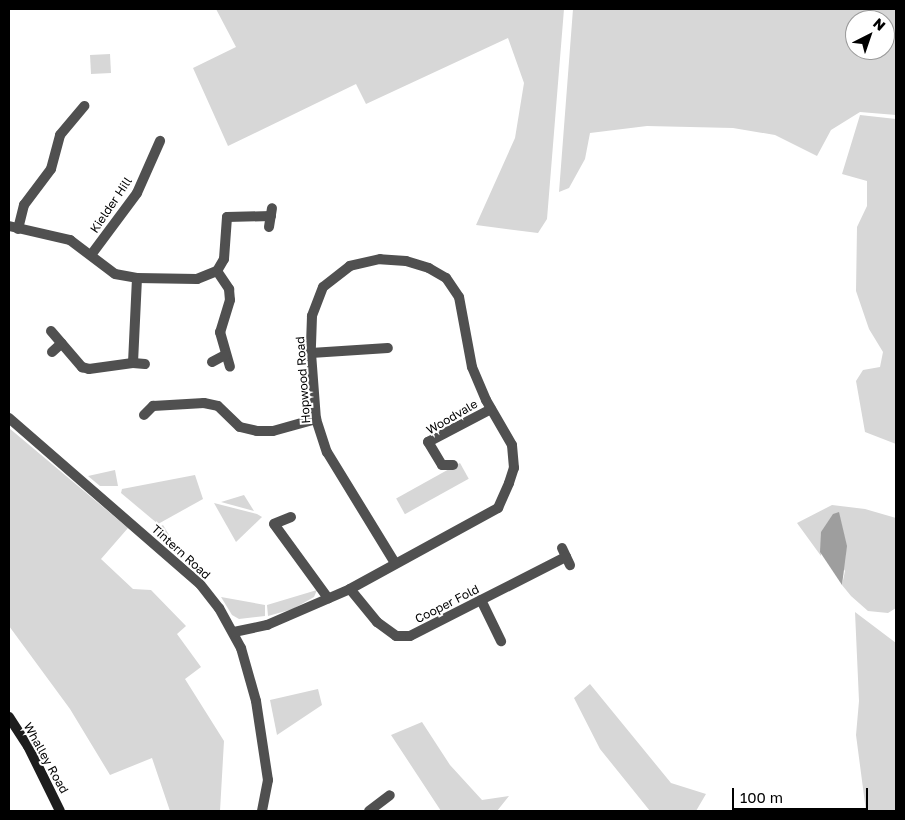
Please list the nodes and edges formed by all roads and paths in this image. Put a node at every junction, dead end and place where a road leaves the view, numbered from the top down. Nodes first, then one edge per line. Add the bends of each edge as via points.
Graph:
1 (84, 106) dead end
2 (160, 141) dead end
3 (269, 227) dead end
4 (13, 228) edge
5 (92, 255) junction
6 (217, 271) junction
7 (137, 278) junction
8 (51, 331) dead end
9 (62, 344) junction
10 (388, 348) dead end
11 (52, 352) dead end
12 (310, 353) junction
13 (226, 356) junction
14 (212, 362) dead end
15 (133, 363) junction
16 (145, 364) dead end
17 (230, 367) dead end
18 (491, 409) junction
19 (144, 415) dead end
20 (9, 418) edge
21 (316, 419) junction
22 (452, 465) dead end
23 (290, 517) dead end
24 (566, 556) dead end
25 (395, 563) junction
26 (350, 589) junction
27 (328, 598) junction
28 (481, 600) junction
29 (234, 632) junction
30 (501, 640) dead end
31 (9, 717) edge
32 (390, 795) dead end
33 (265, 810) edge
34 (60, 811) edge
35 (369, 811) edge

1 - 4 street via 71,113 60,135 51,169 24,206
2 - 5 street, Kielder Hill via 148,156 137,193
3 - 6 street via 272,212 227,217 224,259
4 - 5 street via 70,240
5 - 7 street via 115,274
6 - 7 street via 197,279
6 - 13 street via 229,289 230,300 220,332
7 - 15 street
8 - 9 street
9 - 11 street
9 - 15 street via 82,367 89,369
10 - 12 street
12 - 18 street, Hopwood Road via 316,300 323,287 349,262 380,259 406,261 429,268 446,278 459,296 472,366
12 - 21 street, Hopwood Road
13 - 14 street
13 - 17 street
15 - 16 street
18 - 22 street, Woodvale via 428,442 442,465
18 - 25 street, Hopwood Road via 512,445 514,468 498,508
19 - 21 street via 153,406 204,403 218,406 240,426 273,432
20 - 29 street, Tintern Road via 200,584
21 - 25 street, Hopwood Road via 327,452
23 - 27 street via 274,524
24 - 28 street, Cooper Fold
25 - 26 street, Hopwood Road
26 - 27 street, Hopwood Road
26 - 28 street, Cooper Fold via 377,622 396,636 410,636
27 - 29 street, Hopwood Road via 267,625
28 - 30 street
29 - 33 street, Tintern Road via 256,701 265,749 268,780
31 - 34 street, Whalley Road via 28,746
32 - 35 street

